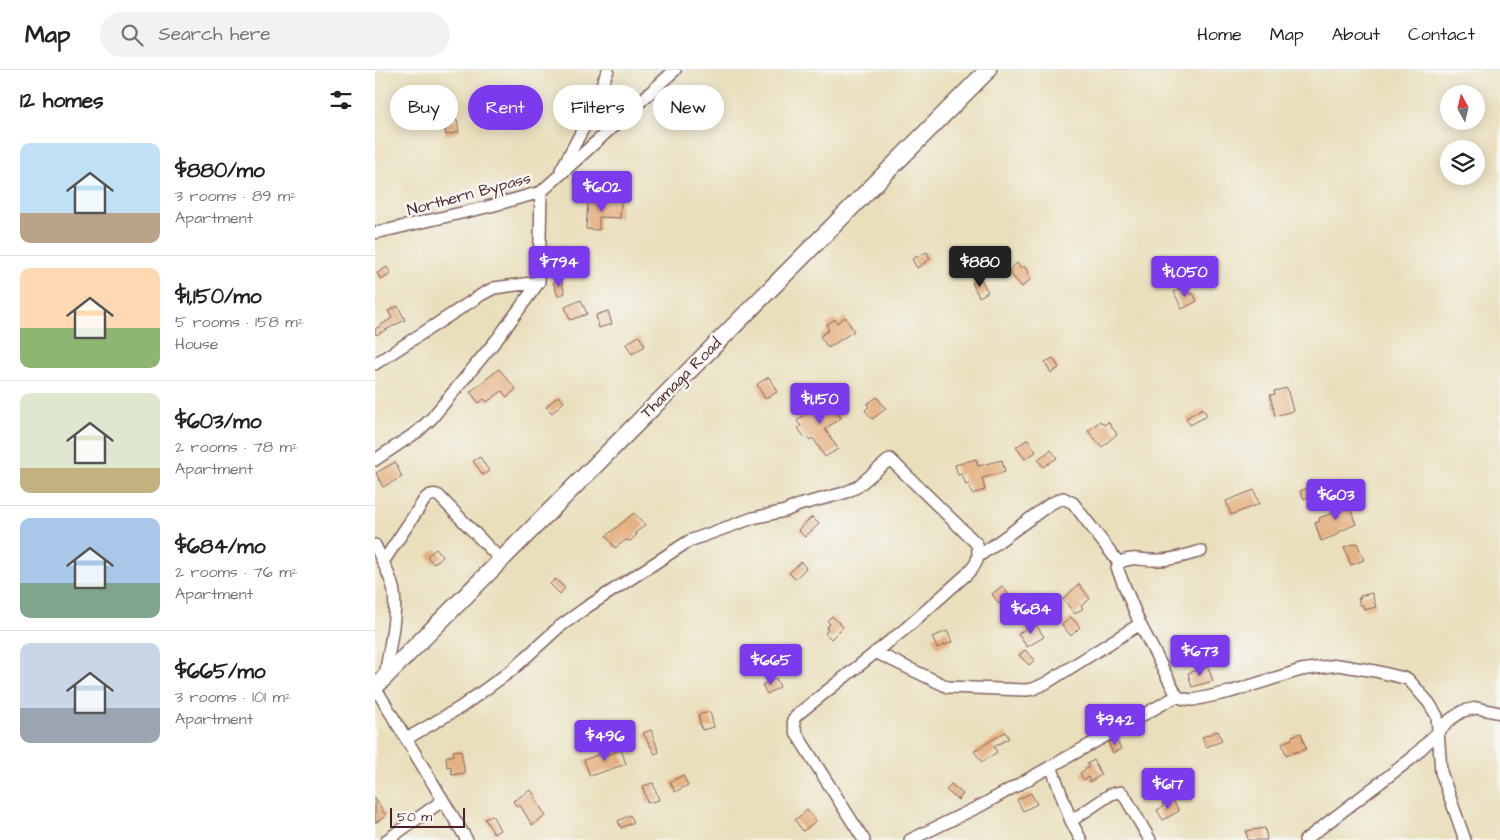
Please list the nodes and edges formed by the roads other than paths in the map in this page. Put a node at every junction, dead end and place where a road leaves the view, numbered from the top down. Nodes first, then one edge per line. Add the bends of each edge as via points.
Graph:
1 (608, 70) edge
2 (675, 70) edge
3 (988, 70) edge
4 (558, 176) junction
5 (541, 192) junction
6 (375, 234) edge
7 (539, 282) junction
8 (375, 364) edge
9 (375, 460) edge
10 (375, 546) edge
11 (1201, 551) dead end
12 (979, 556) junction
13 (501, 560) junction
14 (383, 562) junction
15 (1119, 563) junction
16 (1141, 624) junction
17 (875, 652) junction
18 (378, 684) edge
19 (1177, 696) junction
20 (1500, 713) edge
21 (1439, 730) junction
22 (406, 739) junction
23 (1051, 766) junction
24 (442, 801) junction
25 (1071, 821) junction
26 (934, 835) edge
27 (387, 840) edge
28 (467, 840) edge
29 (864, 840) edge
30 (910, 840) edge
31 (1081, 840) edge
32 (1150, 840) edge
33 (1305, 840) edge
34 (1465, 840) edge

1 - 4 street via 584,127
2 - 4 street, Northern Bypass
3 - 13 main road, Thamaga Road
4 - 5 street, Northern Bypass
5 - 6 street, Northern Bypass
5 - 7 street
7 - 8 street via 494,288 481,294
7 - 9 street via 431,419
10 - 14 street
11 - 15 street via 1156,561 1132,557
12 - 15 street via 1063,498 1073,503
12 - 17 street via 966,575
12 - 22 street via 977,544 890,459 857,487 844,493 753,518 689,541 566,622 512,670 461,707
13 - 14 street via 434,494 425,499
13 - 18 main road, Thamaga Road
14 - 18 street via 395,599
15 - 16 street via 1117,568
16 - 17 street via 1046,682 1026,690 949,687
16 - 19 street
17 - 29 street via 793,720 796,733
18 - 22 street
19 - 21 street via 1193,700 1301,670 1338,665 1408,679 1437,716
19 - 23 street
20 - 21 street via 1477,708 1463,711
21 - 33 street via 1411,760
21 - 34 street via 1441,772
22 - 24 street
23 - 25 street
23 - 26 street
24 - 27 street
24 - 28 street
25 - 31 street
25 - 32 street via 1111,794 1120,792
26 - 30 street

